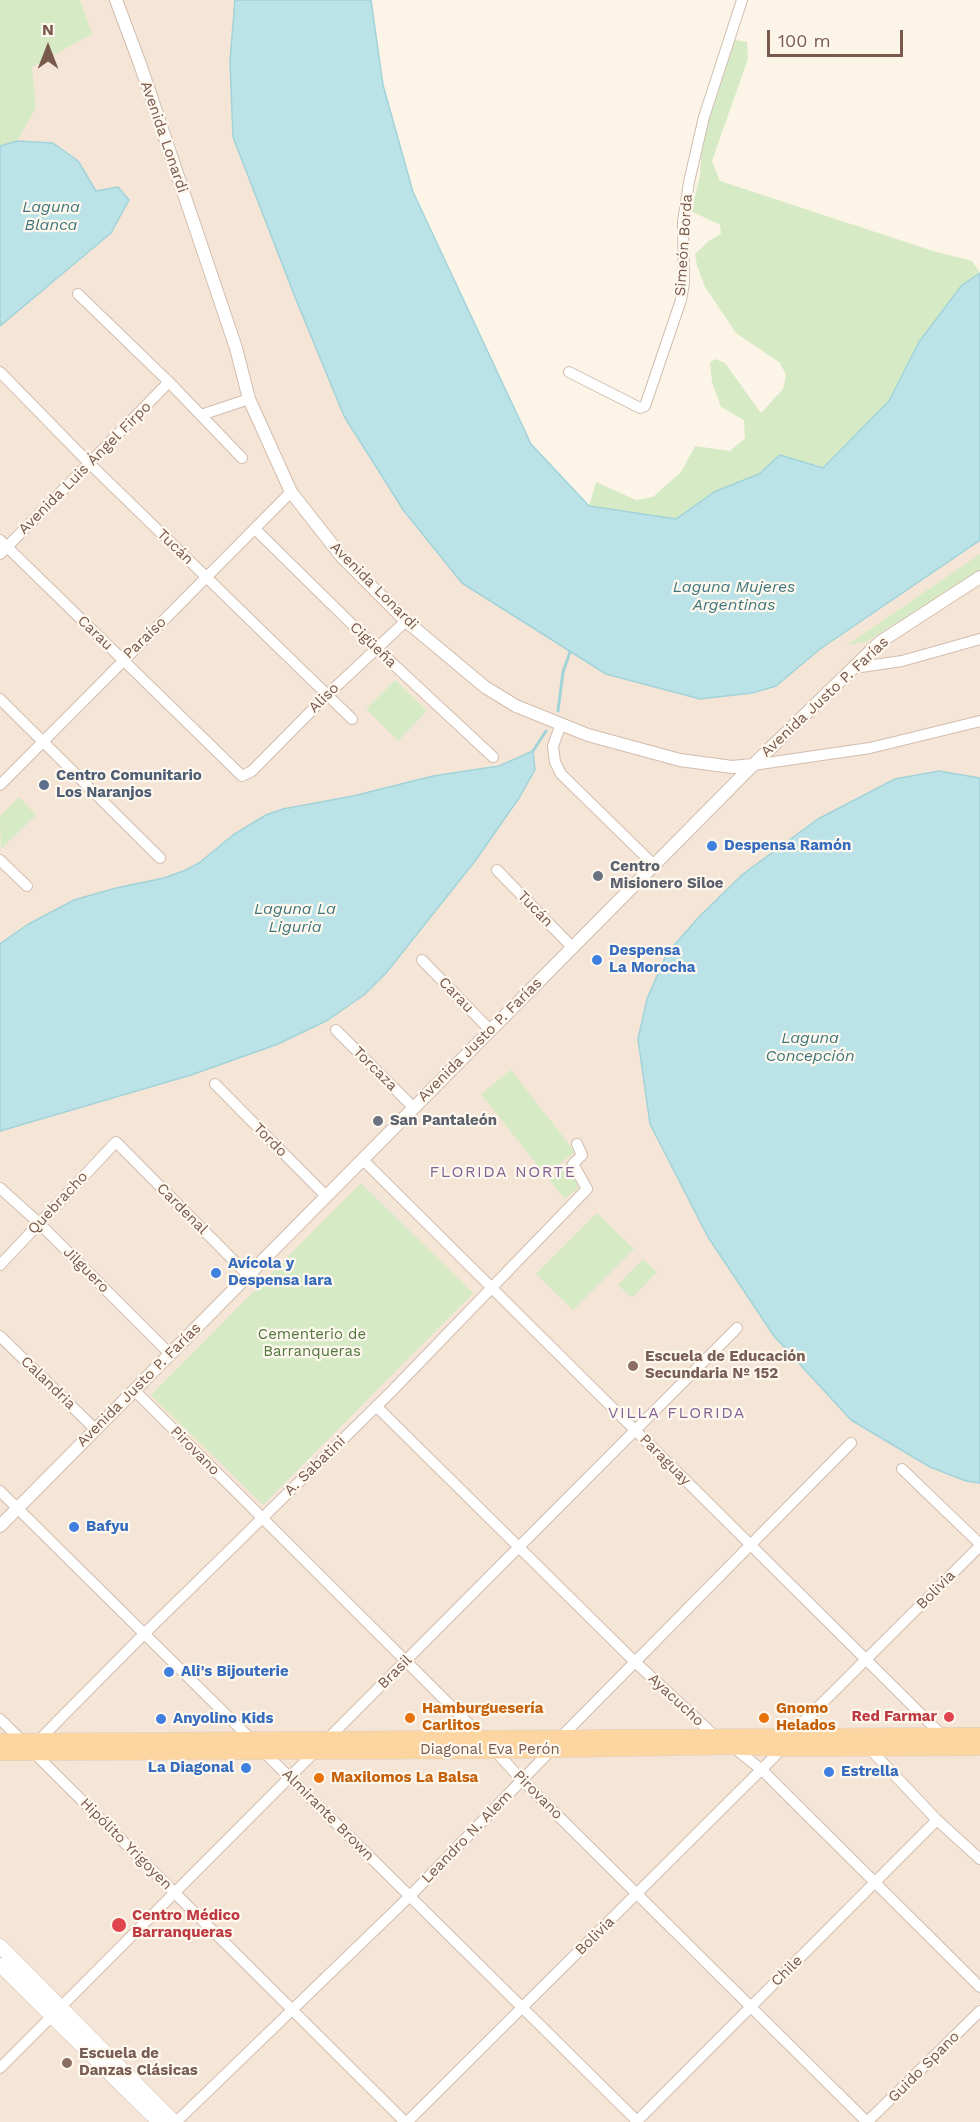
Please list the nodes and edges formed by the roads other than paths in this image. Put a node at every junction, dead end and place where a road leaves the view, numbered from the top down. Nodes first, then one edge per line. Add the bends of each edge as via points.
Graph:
1 (116, 0) edge
2 (742, 0) edge
3 (78, 294) dead end
4 (0, 372) edge
5 (569, 372) dead end
6 (169, 382) junction
7 (249, 399) junction
8 (201, 415) junction
9 (242, 458) dead end
10 (89, 463) junction
11 (291, 492) junction
12 (256, 530) junction
13 (2, 547) edge
14 (980, 577) edge
15 (206, 578) junction
16 (406, 621) junction
17 (980, 639) edge
18 (376, 648) junction
19 (123, 660) junction
20 (854, 668) junction
21 (326, 696) junction
22 (0, 699) edge
23 (352, 719) dead end
24 (980, 721) edge
25 (561, 724) junction
26 (42, 742) junction
27 (493, 758) dead end
28 (753, 765) junction
29 (242, 776) joint
30 (0, 785) edge
31 (160, 858) dead end
32 (0, 860) edge
33 (654, 865) junction
34 (497, 870) dead end
35 (27, 886) dead end
36 (572, 947) junction
37 (422, 960) dead end
38 (336, 1030) dead end
39 (490, 1030) junction
40 (214, 1084) dead end
41 (414, 1107) junction
42 (116, 1142) joint
43 (577, 1144) dead end
44 (363, 1160) junction
45 (0, 1188) edge
46 (326, 1196) junction
47 (39, 1223) junction
48 (0, 1265) edge
49 (248, 1275) junction
50 (491, 1287) junction
51 (737, 1328) dead end
52 (0, 1336) edge
53 (170, 1354) junction
54 (134, 1390) junction
55 (376, 1406) junction
56 (95, 1429) junction
57 (635, 1430) junction
58 (851, 1443) dead end
59 (902, 1469) dead end
60 (0, 1491) edge
61 (17, 1508) junction
62 (262, 1518) junction
63 (0, 1526) edge
64 (750, 1544) junction
65 (980, 1545) edge
66 (520, 1546) junction
67 (144, 1634) junction
68 (866, 1660) junction
69 (634, 1661) junction
70 (405, 1662) junction
71 (0, 1719) edge
72 (942, 1735) junction
73 (980, 1735) edge
74 (716, 1737) junction
75 (483, 1738) junction
76 (328, 1739) junction
77 (0, 1741) edge
78 (21, 1741) junction
79 (785, 1743) junction
80 (555, 1744) junction
81 (257, 1745) junction
82 (38, 1747) junction
83 (734, 1747) junction
84 (869, 1748) junction
85 (980, 1748) edge
86 (316, 1750) junction
87 (495, 1751) junction
88 (0, 1753) edge
89 (762, 1770) junction
90 (290, 1778) junction
91 (522, 1780) junction
92 (938, 1820) junction
93 (980, 1859) edge
94 (876, 1883) junction
95 (174, 1893) junction
96 (638, 1894) junction
97 (410, 1896) junction
98 (0, 1946) edge
99 (0, 1965) edge
100 (980, 1987) edge
101 (751, 2007) junction
102 (522, 2008) junction
103 (291, 2009) junction
104 (56, 2011) junction
105 (980, 2011) edge
106 (0, 2068) edge
107 (159, 2122) edge
108 (175, 2122) edge
109 (406, 2122) edge
110 (637, 2122) edge
111 (867, 2122) edge

1 - 7 street, Avenida Lonardi via 236,348
2 - 5 street, Simeón Borda via 704,117 689,182 683,222 681,300 645,406 639,408
3 - 6 street
4 - 10 street, Tucán
6 - 8 street
6 - 10 street, Avenida Luis Ángel Firpo
7 - 8 street
7 - 11 street, Avenida Lonardi
8 - 9 street
10 - 13 street, Avenida Luis Ángel Firpo
10 - 15 street, Tucán
11 - 12 street, Paraíso
11 - 16 street, Avenida Lonardi via 342,557
12 - 15 street, Paraíso
12 - 18 street, Cigüeña
13 - 19 street, Carau
14 - 20 street, Avenida Justo P. Farías via 880,642
15 - 19 street, Paraíso
15 - 21 street, Tucán
16 - 18 street, Aliso
16 - 25 street, Avenida Lonardi via 485,687 516,706
17 - 20 street via 902,661
18 - 21 street, Aliso
18 - 27 street, Cigüeña
19 - 26 street, Paraíso
19 - 29 street, Carau
20 - 28 street, Avenida Justo P. Farías
21 - 23 street, Tucán
21 - 29 street, Aliso via 252,771
22 - 26 street
24 - 28 street via 870,748
25 - 28 street, Avenida Lonardi via 680,760 732,767
25 - 33 street via 553,746 561,774
26 - 30 street, Paraíso
26 - 31 street
28 - 33 street, Avenida Justo P. Farías
32 - 35 street
33 - 36 street, Avenida Justo P. Farías
34 - 36 street, Tucán
36 - 39 street, Avenida Justo P. Farías
37 - 39 street, Carau
38 - 41 street, Torcaza
39 - 41 street, Avenida Justo P. Farías
40 - 46 street, Tordo
41 - 44 street, Avenida Justo P. Farías
42 - 47 street, Quebracho
42 - 49 street, Cardenal
43 - 50 street, A. Sabatini via 582,1155 573,1164 587,1189
44 - 46 street, Avenida Justo P. Farías
44 - 50 street, Paraguay
45 - 47 street, Jilguero
46 - 49 street, Avenida Justo P. Farías
47 - 48 street, Quebracho
47 - 53 street, Jilguero
49 - 53 street, Avenida Justo P. Farías
50 - 55 street, A. Sabatini
50 - 57 street, Paraguay
51 - 57 street, Brasil
52 - 56 street, Calandria
53 - 54 street, Avenida Justo P. Farías
54 - 56 street, Avenida Justo P. Farías
54 - 62 street, Pirovano
55 - 62 street, A. Sabatini
55 - 66 street, Ayacucho
56 - 61 street, Avenida Justo P. Farías
57 - 64 street, Paraguay
57 - 66 street, Brasil
58 - 64 street, Leandro N. Alem
59 - 65 street
60 - 61 street, Almirante Brown
61 - 63 street, Avenida Justo P. Farías
61 - 67 street, Almirante Brown
62 - 67 street, A. Sabatini
62 - 70 street, Pirovano
64 - 68 street, Paraguay
64 - 69 street, Leandro N. Alem
65 - 68 street, Bolivia
66 - 69 street, Ayacucho
66 - 70 street, Brasil
67 - 81 street, Almirante Brown
67 - 82 street, A. Sabatini
68 - 72 street, Paraguay
68 - 79 street, Bolivia
69 - 74 street, Ayacucho
69 - 80 street, Leandro N. Alem
70 - 75 street, Pirovano
70 - 76 street, Brasil
71 - 78 street
72 - 73 main road, Diagonal Eva Perón
72 - 79 main road, Diagonal Eva Perón
74 - 79 main road, Diagonal Eva Perón
74 - 80 main road, Diagonal Eva Perón
74 - 83 street, Ayacucho
75 - 76 main road, Diagonal Eva Perón
75 - 80 main road, Diagonal Eva Perón
75 - 87 street, Pirovano
76 - 81 main road, Diagonal Eva Perón
76 - 86 street, Brasil
77 - 78 main road, Diagonal Eva Perón
78 - 82 main road, Diagonal Eva Perón
79 - 83 main road, Diagonal Eva Perón
79 - 84 main road, Diagonal Eva Perón
79 - 89 street, Bolivia
80 - 83 main road, Diagonal Eva Perón
80 - 87 main road, Diagonal Eva Perón
80 - 91 street, Leandro N. Alem
81 - 82 main road, Diagonal Eva Perón
81 - 86 main road, Diagonal Eva Perón
81 - 90 street, Almirante Brown
82 - 88 main road, Diagonal Eva Perón
82 - 95 street, Hipólito Yrigoyen
83 - 89 street, Ayacucho
84 - 85 main road, Diagonal Eva Perón
84 - 92 street
86 - 87 main road, Diagonal Eva Perón
86 - 90 street, Brasil
87 - 91 street, Pirovano
89 - 94 street, Ayacucho
89 - 96 street, Bolivia
90 - 95 street, Brasil
90 - 97 street, Almirante Brown
91 - 96 street, Pirovano
91 - 97 street, Leandro N. Alem
92 - 93 street
92 - 94 street, Chile
94 - 100 street, Ayacucho
94 - 101 street, Chile
95 - 103 street, Hipólito Yrigoyen
95 - 104 street, Brasil
96 - 101 street, Pirovano
96 - 102 street, Bolivia
97 - 102 street, Almirante Brown
97 - 103 street, Leandro N. Alem
98 - 104 main road
99 - 104 main road
101 - 110 street, Chile
101 - 111 street, Pirovano
102 - 109 street, Bolivia
102 - 110 street, Almirante Brown
103 - 108 street, Leandro N. Alem
103 - 109 street, Hipólito Yrigoyen
104 - 106 street, Brasil
104 - 107 main road
104 - 108 main road
105 - 111 street, Guido Spano

